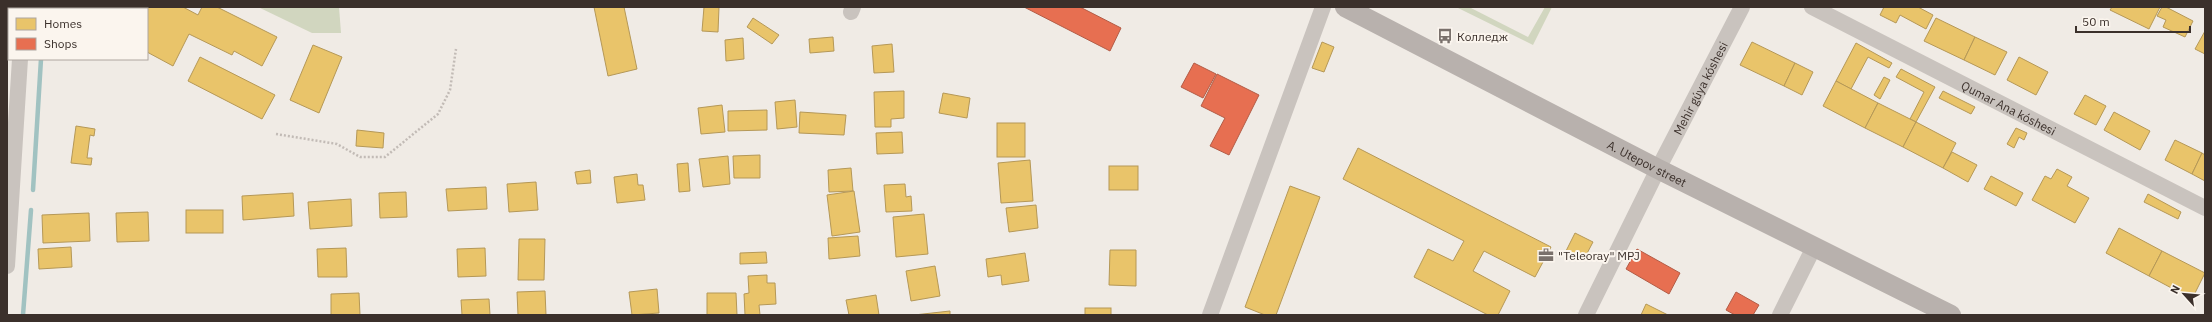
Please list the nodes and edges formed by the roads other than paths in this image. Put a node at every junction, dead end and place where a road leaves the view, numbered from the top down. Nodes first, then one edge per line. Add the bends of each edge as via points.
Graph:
1 (1323, 7) edge
2 (1345, 7) edge
3 (1742, 7) edge
4 (1812, 7) edge
5 (20, 60) edge
6 (1658, 169) junction
7 (9, 202) edge
8 (2205, 208) edge
9 (1814, 247) junction
10 (7, 266) edge
11 (1210, 315) edge
12 (1586, 315) edge
13 (1780, 315) edge
14 (1951, 315) edge

1 - 11 street
2 - 6 main road, A. Utepov street
3 - 6 street, Mehir gúyа kóshesi
4 - 8 street, Qumar Ana kóshesi
5 - 7 street
6 - 9 main road, A. Utepov street
6 - 12 street, Mehir gúyа kóshesi
7 - 10 street
9 - 13 street
9 - 14 main road, A. Utepov street

